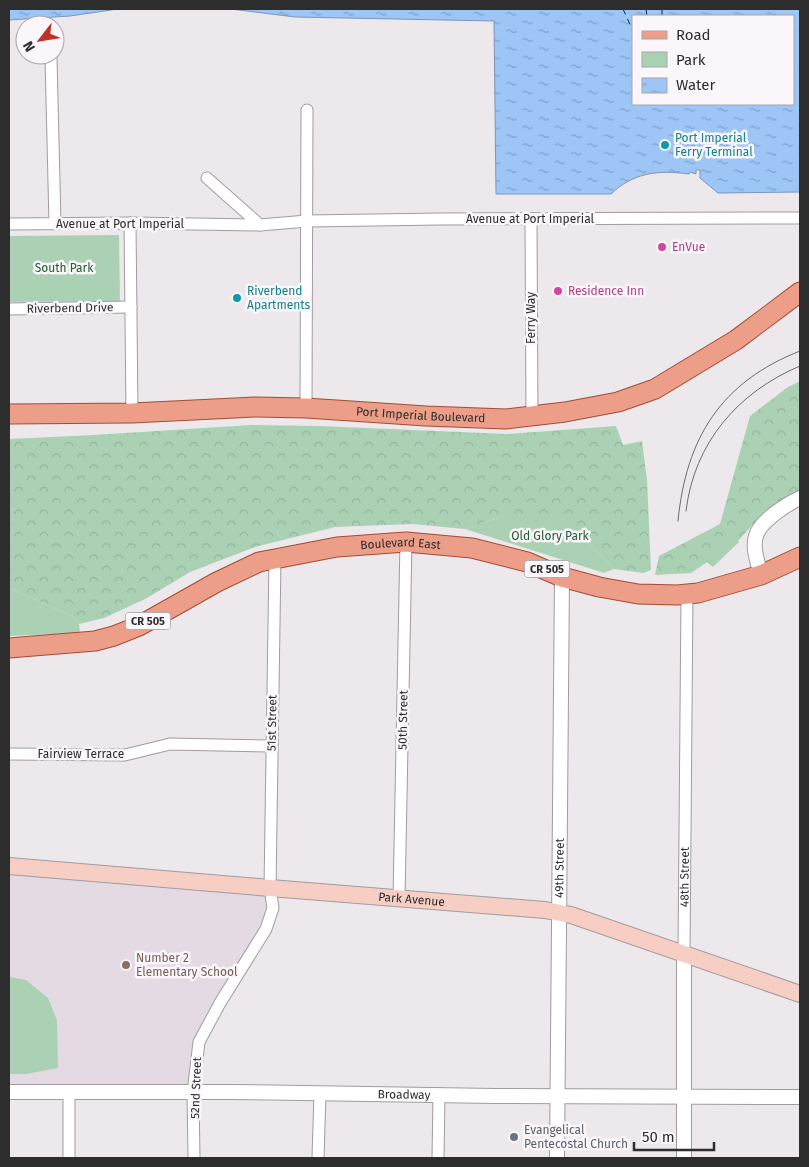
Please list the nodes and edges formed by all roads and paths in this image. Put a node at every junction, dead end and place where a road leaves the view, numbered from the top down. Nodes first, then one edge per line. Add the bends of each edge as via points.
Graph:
1 (50, 65) edge
2 (307, 110) dead end
3 (207, 178) dead end
4 (800, 218) edge
5 (531, 219) junction
6 (307, 221) junction
7 (130, 223) junction
8 (9, 224) edge
9 (55, 224) junction
10 (260, 225) junction
11 (800, 292) edge
12 (131, 307) junction
13 (9, 309) edge
14 (306, 408) junction
15 (132, 413) junction
16 (9, 414) edge
17 (532, 417) junction
18 (800, 498) edge
19 (406, 542) junction
20 (800, 557) edge
21 (275, 558) junction
22 (761, 575) junction
23 (562, 577) junction
24 (687, 595) junction
25 (9, 648) edge
26 (272, 746) junction
27 (9, 754) edge
28 (9, 866) edge
29 (270, 888) junction
30 (400, 898) junction
31 (560, 913) junction
32 (684, 953) junction
33 (800, 994) edge
34 (9, 1092) edge
35 (69, 1092) junction
36 (194, 1093) junction
37 (320, 1093) junction
38 (440, 1094) junction
39 (558, 1095) junction
40 (684, 1096) junction
41 (800, 1097) edge
42 (69, 1158) edge
43 (194, 1158) edge
44 (318, 1158) edge
45 (438, 1158) edge
46 (557, 1158) edge
47 (684, 1158) edge

1 - 9 street
2 - 6 street
3 - 10 street
4 - 5 street, Avenue at Port Imperial
5 - 6 street, Avenue at Port Imperial
5 - 17 street, Ferry Way
6 - 10 street, Avenue at Port Imperial
6 - 14 street
7 - 9 street, Avenue at Port Imperial
7 - 10 street, Avenue at Port Imperial
7 - 12 street, Riverbend Drive
8 - 9 street, Avenue at Port Imperial
11 - 17 main road, Port Imperial Boulevard via 736,340 655,389 618,402
12 - 13 street, Riverbend Drive
12 - 15 street, Riverbend Drive
14 - 15 main road, Port Imperial Boulevard
14 - 17 main road, Port Imperial Boulevard via 506,419
15 - 16 main road, Port Imperial Boulevard
18 - 22 street via 770,516 756,535 756,556
19 - 21 main road, Boulevard East / CR 505 via 337,546
19 - 23 main road, Boulevard East / CR 505 via 472,548 527,562
19 - 30 street, 50th Street
20 - 22 main road, Boulevard East / CR 505
21 - 25 main road, Boulevard East / CR 505 via 217,582 139,626 114,636 96,642
21 - 26 street, 51st Street
22 - 24 main road, Boulevard East / CR 505
23 - 24 main road, Boulevard East / CR 505 via 638,594
23 - 31 street, 49th Street
24 - 32 street, 48th Street
26 - 27 street, Fairview Terrace via 170,744 125,755
26 - 29 street, 51st Street
28 - 29 main road, Park Avenue
29 - 30 main road, Park Avenue
29 - 36 street, 52nd Street via 273,908 266,929 199,1042
30 - 31 main road, Park Avenue
31 - 32 main road, Park Avenue
31 - 39 street, 49th Street
32 - 33 main road, Park Avenue
32 - 40 street, 48th Street
34 - 35 street, Broadway
35 - 36 street, Broadway
35 - 42 street
36 - 37 street, Broadway
36 - 43 street, 52nd Street
37 - 38 street, Broadway
37 - 44 street
38 - 39 street, Broadway
38 - 45 street
39 - 40 street, Broadway
39 - 46 street, 49th Street
40 - 41 street, Broadway
40 - 47 street, 48th Street

